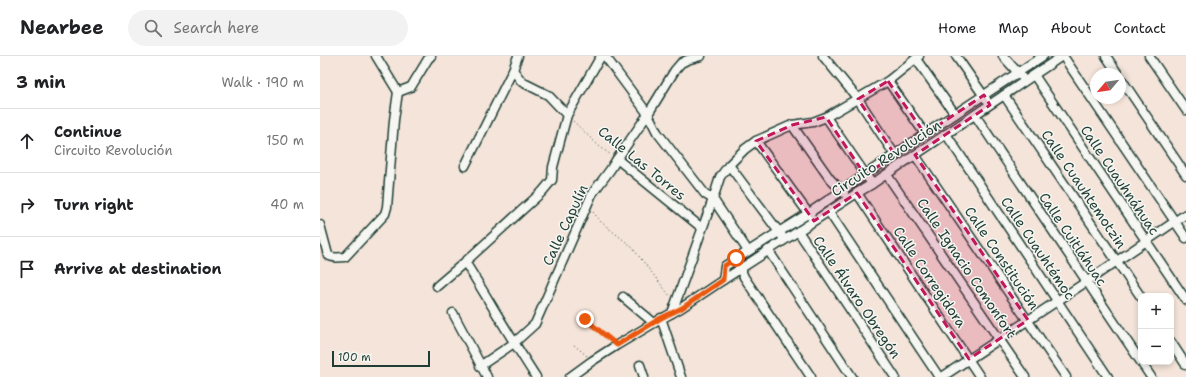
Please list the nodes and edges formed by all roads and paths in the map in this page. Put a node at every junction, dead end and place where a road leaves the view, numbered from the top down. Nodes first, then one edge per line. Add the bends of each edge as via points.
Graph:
1 (376, 56) edge
2 (431, 56) edge
3 (518, 56) edge
4 (601, 56) edge
5 (605, 56) edge
6 (701, 56) edge
7 (823, 56) edge
8 (956, 56) edge
9 (1003, 56) edge
10 (1043, 56) edge
11 (1063, 56) edge
12 (1106, 56) edge
13 (1149, 56) edge
14 (917, 57) edge
15 (1114, 68) edge
16 (513, 70) junction
17 (1018, 73) junction
18 (1034, 75) junction
19 (888, 81) junction
20 (1025, 81) junction
21 (1126, 86) edge
22 (398, 92) junction
23 (984, 95) junction
24 (1004, 95) junction
25 (858, 99) junction
26 (990, 105) junction
27 (1186, 110) edge
28 (648, 114) junction
29 (955, 114) junction
30 (975, 115) junction
31 (567, 116) junction
32 (826, 117) junction
33 (792, 126) junction
34 (925, 134) junction
35 (946, 134) junction
36 (756, 141) junction
37 (895, 155) junction
38 (915, 155) junction
39 (616, 159) junction
40 (730, 165) junction
41 (466, 166) dead end
42 (866, 175) junction
43 (887, 175) junction
44 (1186, 175) edge
45 (872, 184) junction
46 (841, 190) junction
47 (857, 193) junction
48 (849, 198) junction
49 (713, 199) junction
50 (587, 204) junction
51 (829, 212) junction
52 (809, 213) junction
53 (1186, 214) edge
54 (814, 220) junction
55 (1175, 222) junction
56 (702, 228) junction
57 (321, 230) edge
58 (779, 232) junction
59 (798, 232) junction
60 (1186, 238) edge
61 (784, 240) junction
62 (1146, 241) junction
63 (768, 250) junction
64 (748, 251) junction
65 (736, 258) junction
66 (1117, 261) junction
67 (465, 262) junction
68 (741, 268) junction
69 (723, 280) junction
70 (1086, 282) junction
71 (437, 286) dead end
72 (1138, 293) edge
73 (623, 297) dead end
74 (1186, 300) edge
75 (1057, 301) junction
76 (676, 302) junction
77 (453, 313) dead end
78 (672, 313) junction
79 (585, 319) dead end
80 (658, 320) junction
81 (1028, 320) junction
82 (1000, 339) junction
83 (514, 343) junction
84 (574, 345) dead end
85 (617, 345) junction
86 (1174, 347) edge
87 (969, 359) junction
88 (592, 361) junction
89 (640, 365) dead end
90 (1186, 365) edge
91 (480, 366) junction
92 (487, 377) edge
93 (536, 377) edge
94 (570, 377) edge
95 (644, 377) edge
96 (681, 377) edge
97 (811, 377) edge
98 (852, 377) edge
99 (895, 377) edge
100 (940, 377) edge
101 (980, 377) edge
102 (1025, 377) edge
103 (1066, 377) edge
104 (1108, 377) edge
105 (1151, 377) edge

1 - 22 street
2 - 22 street via 411,87
3 - 16 street
4 - 31 street
5 - 28 street
6 - 28 street, Calle Capulín via 681,63
7 - 25 street
8 - 23 street
9 - 17 street
10 - 17 street, Circuito Revolución
11 - 18 street, Circuito Revolución
11 - 55 street
12 - 15 street
13 - 27 street
14 - 19 street
14 - 29 street
16 - 31 street via 522,82 548,96
16 - 41 street
17 - 20 street
17 - 23 street, Circuito Revolución
18 - 20 street, Circuito Revolución
18 - 62 street, Calle Cuauhnáhuac
19 - 25 street
19 - 34 street
20 - 24 street, Circuito Revolución
21 - 44 street
22 - 57 street via 385,214 345,257 335,258 328,255
23 - 26 street
23 - 29 street, Circuito Revolución
24 - 26 street, Circuito Revolución
24 - 66 street, Calle Cuauhtemotzin
25 - 32 street
25 - 37 street
26 - 30 street, Circuito Revolución
28 - 39 street, Calle Capulín
28 - 49 street via 657,132 688,173 705,194
29 - 34 street, Circuito Revolución
30 - 35 street, Circuito Revolución
30 - 70 street, Calle Cuitláhuac
31 - 39 path, Calle Las Torres
31 - 67 street via 552,180
32 - 33 street
32 - 42 street
33 - 36 street
33 - 46 street via 830,179
34 - 37 street, Circuito Revolución
35 - 38 street, Circuito Revolución
35 - 75 street, Calle Cuauhtémoc
36 - 40 street
36 - 52 street
37 - 42 street, Circuito Revolución
38 - 43 street, Circuito Revolución
38 - 81 street, Calle Constitución
39 - 50 street, Calle Capulín
39 - 56 street, Calle Las Torres
40 - 49 street via 720,177
40 - 58 street
42 - 45 street
42 - 46 street, Circuito Revolución
43 - 45 street, Circuito Revolución
43 - 82 street, Calle Ignacio Comonfort
45 - 47 street, Circuito Revolución
46 - 48 street
46 - 52 street, Circuito Revolución
47 - 48 street, Circuito Revolución
47 - 87 street, Calle Corregidora
48 - 51 street, Circuito Revolución
49 - 56 street
49 - 64 street
50 - 76 path via 601,222 631,246
50 - 83 street, Calle Capulín via 535,324
51 - 54 street, Circuito Revolución
51 - 100 street
52 - 54 street
52 - 58 street, Circuito Revolución
53 - 55 street
54 - 59 street, Circuito Revolución
55 - 60 street
55 - 62 street
56 - 76 street
58 - 61 street
58 - 64 street, Circuito Revolución
59 - 61 street, Circuito Revolución
59 - 99 street, Calle Álvaro Obregón
61 - 63 street, Circuito Revolución
62 - 66 street
62 - 74 street, Calle Cuauhnáhuac
63 - 68 street, Circuito Revolución
63 - 98 street
64 - 65 street, Circuito Revolución
65 - 68 street
65 - 69 street, Circuito Revolución via 724,266
66 - 70 street
66 - 72 street, Calle Cuauhtemotzin
67 - 71 street
67 - 83 street
68 - 69 street, Circuito Revolución
68 - 97 street via 744,277
69 - 78 street, Circuito Revolución
70 - 75 street
70 - 105 street, Calle Cuitláhuac
73 - 80 street
75 - 81 street
75 - 104 street, Calle Cuauhtémoc
76 - 78 street
77 - 91 street
78 - 80 street, Circuito Revolución
79 - 85 path
80 - 85 street, Circuito Revolución
80 - 96 street
81 - 82 street
81 - 103 street, Calle Constitución
82 - 87 street
82 - 102 street, Calle Ignacio Comonfort
83 - 91 street, Calle Capulín
83 - 93 street
84 - 88 path
85 - 88 street, Circuito Revolución
86 - 90 street
87 - 100 street
87 - 101 street, Calle Corregidora
88 - 94 street, Circuito Revolución
89 - 95 street
91 - 92 street

